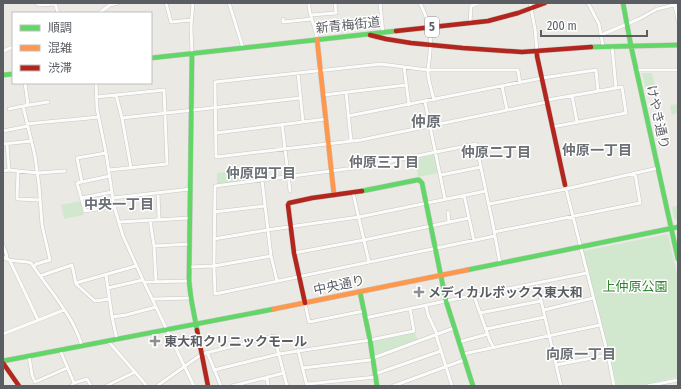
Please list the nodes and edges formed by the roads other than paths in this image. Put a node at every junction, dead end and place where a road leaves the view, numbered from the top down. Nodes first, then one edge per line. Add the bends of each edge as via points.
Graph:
1 (36, 3) edge
2 (55, 3) edge
3 (118, 3) edge
4 (166, 3) edge
5 (193, 3) edge
6 (229, 3) edge
7 (309, 3) edge
8 (335, 3) edge
9 (380, 3) edge
10 (420, 3) edge
11 (479, 3) edge
12 (530, 3) edge
13 (545, 3) edge
14 (588, 3) edge
15 (622, 3) edge
16 (677, 4) edge
17 (532, 9) junction
18 (101, 12) edge
19 (312, 17) junction
20 (191, 20) junction
21 (283, 20) dead end
22 (678, 21) edge
23 (470, 24) junction
24 (627, 24) junction
25 (430, 27) junction
26 (383, 33) junction
27 (370, 35) junction
28 (601, 35) junction
29 (317, 39) junction
30 (430, 45) junction
31 (678, 45) edge
32 (603, 46) junction
33 (612, 46) junction
34 (631, 46) junction
35 (243, 48) junction
36 (537, 51) junction
37 (192, 54) junction
38 (152, 58) edge
39 (404, 67) junction
40 (428, 70) junction
41 (637, 70) junction
42 (678, 70) edge
43 (321, 71) junction
44 (298, 73) junction
45 (542, 78) junction
46 (520, 83) junction
47 (25, 84) edge
48 (96, 84) edge
49 (406, 85) junction
50 (502, 86) junction
51 (616, 88) junction
52 (598, 91) junction
53 (346, 92) junction
54 (324, 94) junction
55 (116, 95) junction
56 (572, 96) junction
57 (96, 97) junction
58 (300, 98) junction
59 (434, 100) junction
60 (546, 101) junction
61 (48, 102) dead end
62 (425, 102) junction
63 (28, 105) junction
64 (409, 105) junction
65 (23, 106) junction
66 (216, 107) junction
67 (10, 109) dead end
68 (191, 110) junction
69 (507, 110) junction
70 (166, 113) junction
71 (348, 116) junction
72 (98, 117) junction
73 (122, 118) junction
74 (326, 118) junction
75 (303, 122) junction
76 (577, 122) junction
77 (282, 124) junction
78 (28, 125) junction
79 (430, 125) junction
80 (552, 127) junction
81 (3, 131) edge
82 (216, 133) junction
83 (32, 141) junction
84 (352, 141) junction
85 (5, 144) edge
86 (329, 144) junction
87 (285, 149) junction
88 (106, 153) junction
89 (436, 153) junction
90 (481, 167) junction
91 (131, 168) junction
92 (658, 168) junction
93 (8, 170) junction
94 (109, 170) junction
95 (3, 171) edge
96 (18, 171) junction
97 (65, 171) dead end
98 (38, 172) junction
99 (332, 172) junction
100 (635, 173) junction
101 (440, 175) junction
102 (110, 176) junction
103 (288, 177) junction
104 (262, 180) junction
105 (82, 182) junction
106 (565, 187) junction
107 (190, 189) junction
108 (290, 191) dead end
109 (486, 191) junction
110 (112, 192) junction
111 (158, 193) junction
112 (354, 193) junction
113 (334, 195) junction
114 (464, 195) junction
115 (81, 198) junction
116 (113, 198) junction
117 (445, 199) junction
118 (40, 200) junction
119 (426, 203) junction
120 (488, 204) junction
121 (114, 206) junction
122 (265, 206) junction
123 (214, 212) junction
124 (448, 212) dead end
125 (359, 217) junction
126 (573, 217) junction
127 (190, 218) junction
128 (469, 218) junction
129 (150, 220) junction
130 (159, 220) junction
131 (119, 222) junction
132 (449, 222) junction
133 (430, 226) junction
134 (291, 227) junction
135 (678, 227) edge
136 (671, 228) junction
137 (268, 230) junction
138 (494, 232) junction
139 (495, 236) junction
140 (214, 239) junction
141 (364, 240) junction
142 (474, 241) junction
143 (190, 244) junction
144 (3, 245) edge
145 (154, 246) junction
146 (580, 247) junction
147 (435, 248) junction
148 (294, 253) junction
149 (271, 256) junction
150 (6, 259) edge
151 (678, 259) edge
152 (369, 262) junction
153 (500, 263) junction
154 (136, 266) junction
155 (214, 266) junction
156 (34, 267) junction
157 (189, 267) junction
158 (587, 273) junction
159 (106, 275) junction
160 (441, 275) junction
161 (40, 276) junction
162 (299, 276) junction
163 (143, 281) junction
164 (189, 281) junction
165 (277, 281) junction
166 (156, 282) junction
167 (76, 283) junction
168 (537, 283) junction
169 (108, 288) junction
170 (360, 292) junction
171 (474, 296) junction
172 (191, 298) junction
173 (593, 298) junction
174 (152, 299) junction
175 (109, 300) junction
176 (446, 301) junction
177 (541, 301) junction
178 (305, 303) junction
179 (426, 306) junction
180 (156, 307) junction
181 (410, 309) junction
182 (64, 310) junction
183 (544, 310) junction
184 (364, 311) junction
185 (480, 313) junction
186 (112, 317) junction
187 (545, 317) junction
188 (365, 318) junction
189 (38, 320) junction
190 (196, 324) junction
191 (600, 325) junction
192 (454, 328) junction
193 (486, 329) junction
194 (168, 330) junction
195 (3, 334) edge
196 (488, 334) junction
197 (437, 335) junction
198 (550, 336) junction
199 (117, 340) junction
200 (370, 340) junction
201 (108, 341) junction
202 (458, 342) junction
203 (82, 346) junction
204 (494, 348) junction
205 (60, 350) junction
206 (298, 350) junction
207 (441, 351) junction
208 (205, 353) junction
209 (279, 354) junction
210 (462, 354) junction
211 (608, 355) junction
212 (29, 356) junction
213 (373, 358) junction
214 (464, 360) junction
215 (3, 362) edge
216 (556, 365) junction
217 (184, 366) junction
218 (446, 367) junction
219 (67, 368) junction
220 (303, 368) junction
221 (214, 370) junction
222 (135, 372) junction
223 (284, 373) junction
224 (375, 375) junction
225 (267, 377) junction
226 (678, 380) edge
227 (406, 382) junction
228 (73, 385) edge
229 (307, 385) edge
230 (19, 386) edge
231 (90, 386) edge
232 (106, 386) edge
233 (147, 386) edge
234 (157, 386) edge
235 (194, 386) edge
236 (208, 386) edge
237 (221, 386) edge
238 (232, 386) edge
239 (268, 386) edge
240 (287, 386) edge
241 (377, 386) edge
242 (393, 386) edge
243 (407, 386) edge
244 (452, 386) edge
245 (472, 386) edge
246 (561, 386) edge
247 (612, 386) edge
248 (647, 386) edge

1 - 2 street
3 - 18 street
4 - 20 street via 171,22
5 - 20 street
6 - 35 street
7 - 19 street
8 - 19 street via 336,13
9 - 26 street
10 - 25 street
11 - 23 street via 471,6
12 - 17 street
13 - 17 street, 新青梅街道 / 5
14 - 28 street via 599,24
15 - 24 street, けやき通り
16 - 22 street
16 - 24 street via 657,9
17 - 23 street, 新青梅街道 / 5
17 - 36 street
19 - 21 street
19 - 29 street
20 - 37 street
23 - 25 street, 新青梅街道 / 5
24 - 28 street
24 - 34 street, けやき通り
25 - 26 street, 新青梅街道 / 5
25 - 30 street
26 - 27 street, 新青梅街道 / 5
27 - 29 street, 新青梅街道 / 5
27 - 30 street
28 - 32 street
29 - 35 street, 新青梅街道 / 5
29 - 43 street
30 - 36 street
30 - 40 street
31 - 34 street
32 - 33 street
32 - 36 street
33 - 34 street
33 - 51 street
34 - 41 street, けやき通り
35 - 37 street, 新青梅街道 / 5
36 - 45 street
37 - 38 street, 新青梅街道 / 5
37 - 68 street
39 - 40 street
39 - 43 street via 381,64
39 - 49 street
40 - 46 street via 518,70
40 - 59 street
41 - 42 street
41 - 92 street, けやき通り
43 - 44 street
43 - 54 street
44 - 58 street
44 - 66 street via 215,82
45 - 46 street
45 - 52 street via 596,70
45 - 60 street
46 - 50 street
47 - 63 street
48 - 57 street
49 - 53 street
49 - 64 street
50 - 59 street
50 - 69 street
51 - 52 street
51 - 76 street via 622,87 626,113
52 - 56 street
53 - 54 street
53 - 71 street
54 - 74 street
55 - 57 street
55 - 70 street via 164,90
55 - 73 street
56 - 60 street
56 - 76 street
57 - 72 street
58 - 66 street
58 - 75 street
59 - 62 street
60 - 69 street
60 - 80 street
61 - 63 street
62 - 64 street
62 - 79 street
63 - 65 street
64 - 71 street
65 - 67 street
65 - 78 street
66 - 68 street
66 - 82 street
68 - 70 street
68 - 107 street
69 - 79 street
70 - 73 street
70 - 91 street via 167,164
71 - 84 street
72 - 78 street
72 - 88 street
73 - 91 street
74 - 75 street
74 - 86 street
75 - 77 street
76 - 80 street
77 - 82 street
77 - 87 street
78 - 81 street
78 - 83 street
79 - 84 street
79 - 89 street
80 - 106 street
82 - 87 street via 216,157
83 - 85 street
83 - 98 street
84 - 86 street
85 - 93 street
86 - 87 street
86 - 99 street
87 - 103 street
88 - 94 street
88 - 105 street via 77,158
89 - 90 street via 476,144
89 - 99 street
89 - 101 street
90 - 101 street
90 - 109 street
91 - 94 street
92 - 100 street
92 - 136 street, けやき通り
93 - 95 street
93 - 96 street
94 - 102 street
96 - 98 street
96 - 118 street via 17,199
97 - 98 street
98 - 118 street
99 - 103 street
99 - 113 street
100 - 106 street
100 - 126 street via 640,203
101 - 117 street
102 - 105 street
102 - 110 street
103 - 104 street
103 - 108 street
104 - 122 street
104 - 123 street via 216,186
105 - 115 street via 77,183
106 - 120 street
106 - 126 street
107 - 111 street
107 - 127 street
109 - 114 street
109 - 120 street
110 - 115 street
110 - 116 street
111 - 116 street
111 - 130 street
112 - 113 street
112 - 119 street via 419,180
112 - 125 street
113 - 134 street via 289,202
114 - 117 street
114 - 128 street
115 - 121 street via 85,211
116 - 121 street
117 - 119 street
118 - 156 street via 42,225 50,260
119 - 125 street
119 - 133 street
120 - 138 street
121 - 131 street
122 - 123 street
122 - 137 street
123 - 140 street
124 - 132 street
125 - 134 street
125 - 141 street
126 - 138 street
126 - 146 street
127 - 130 street
127 - 143 street
128 - 132 street
128 - 142 street
129 - 130 street
129 - 131 street
129 - 145 street
131 - 154 street
132 - 133 street
133 - 141 street
133 - 147 street
134 - 137 street
134 - 148 street
135 - 136 street, 中央通り
136 - 146 street, 中央通り
136 - 151 street, けやき通り
137 - 140 street
137 - 149 street
138 - 139 street
139 - 142 street
139 - 153 street
140 - 155 street
141 - 148 street
141 - 152 street
142 - 147 street
143 - 145 street
143 - 157 street
144 - 150 street
145 - 166 street
146 - 153 street, 中央通り
146 - 158 street
147 - 152 street
147 - 160 street
148 - 162 street
149 - 155 street
149 - 165 street
150 - 156 street via 29,262
150 - 189 street
152 - 162 street
153 - 160 street, 中央通り
154 - 159 street
154 - 163 street
155 - 157 street
155 - 165 street via 215,294
156 - 161 street
157 - 164 street
158 - 168 street
158 - 173 street
159 - 167 street
159 - 169 street
160 - 170 street, 中央通り
160 - 176 street
161 - 167 street via 72,265
161 - 182 street
162 - 165 street
162 - 178 street
163 - 166 street
163 - 169 street
163 - 174 street
164 - 166 street
164 - 172 street
167 - 175 street via 95,301
168 - 171 street
168 - 177 street
169 - 175 street
170 - 178 street, 中央通り
170 - 184 street
171 - 176 street
171 - 185 street
172 - 174 street
172 - 190 street
173 - 183 street
173 - 191 street
174 - 180 street
175 - 186 street
176 - 179 street
176 - 192 street
177 - 183 street
177 - 185 street
178 - 184 street via 308,322
178 - 190 street, 中央通り
179 - 181 street
179 - 197 street
180 - 186 street
180 - 194 street
181 - 188 street
181 - 200 street via 414,331
182 - 189 street
182 - 203 street
183 - 187 street
184 - 188 street
185 - 193 street
186 - 199 street
187 - 193 street
187 - 198 street
188 - 200 street
189 - 195 street
190 - 194 street, 中央通り
190 - 208 street
191 - 198 street
191 - 211 street
192 - 197 street
192 - 202 street
193 - 196 street
194 - 199 street, 中央通り
194 - 217 street
196 - 202 street
196 - 204 street
197 - 207 street
197 - 213 street
198 - 204 street
198 - 216 street
199 - 201 street, 中央通り
200 - 206 street
200 - 213 street
201 - 203 street, 中央通り
201 - 222 street
202 - 210 street
203 - 205 street, 中央通り
204 - 210 street
205 - 212 street, 中央通り
205 - 219 street
206 - 209 street
206 - 220 street
207 - 218 street
207 - 224 street
208 - 209 street via 274,336
208 - 217 street
208 - 221 street
208 - 236 street
209 - 221 street
209 - 223 street
210 - 214 street
211 - 216 street
211 - 247 street
212 - 215 street, 中央通り
212 - 219 street via 35,382
213 - 220 street
213 - 224 street
214 - 218 street
214 - 245 street
215 - 230 street
216 - 246 street
217 - 234 street
217 - 235 street
218 - 227 street
218 - 244 street
219 - 228 street
220 - 229 street
221 - 237 street
222 - 232 street
222 - 233 street
223 - 225 street
223 - 240 street
224 - 229 street
224 - 241 street
225 - 238 street
225 - 239 street
226 - 248 street
227 - 242 street
227 - 243 street
228 - 231 street via 86,379

